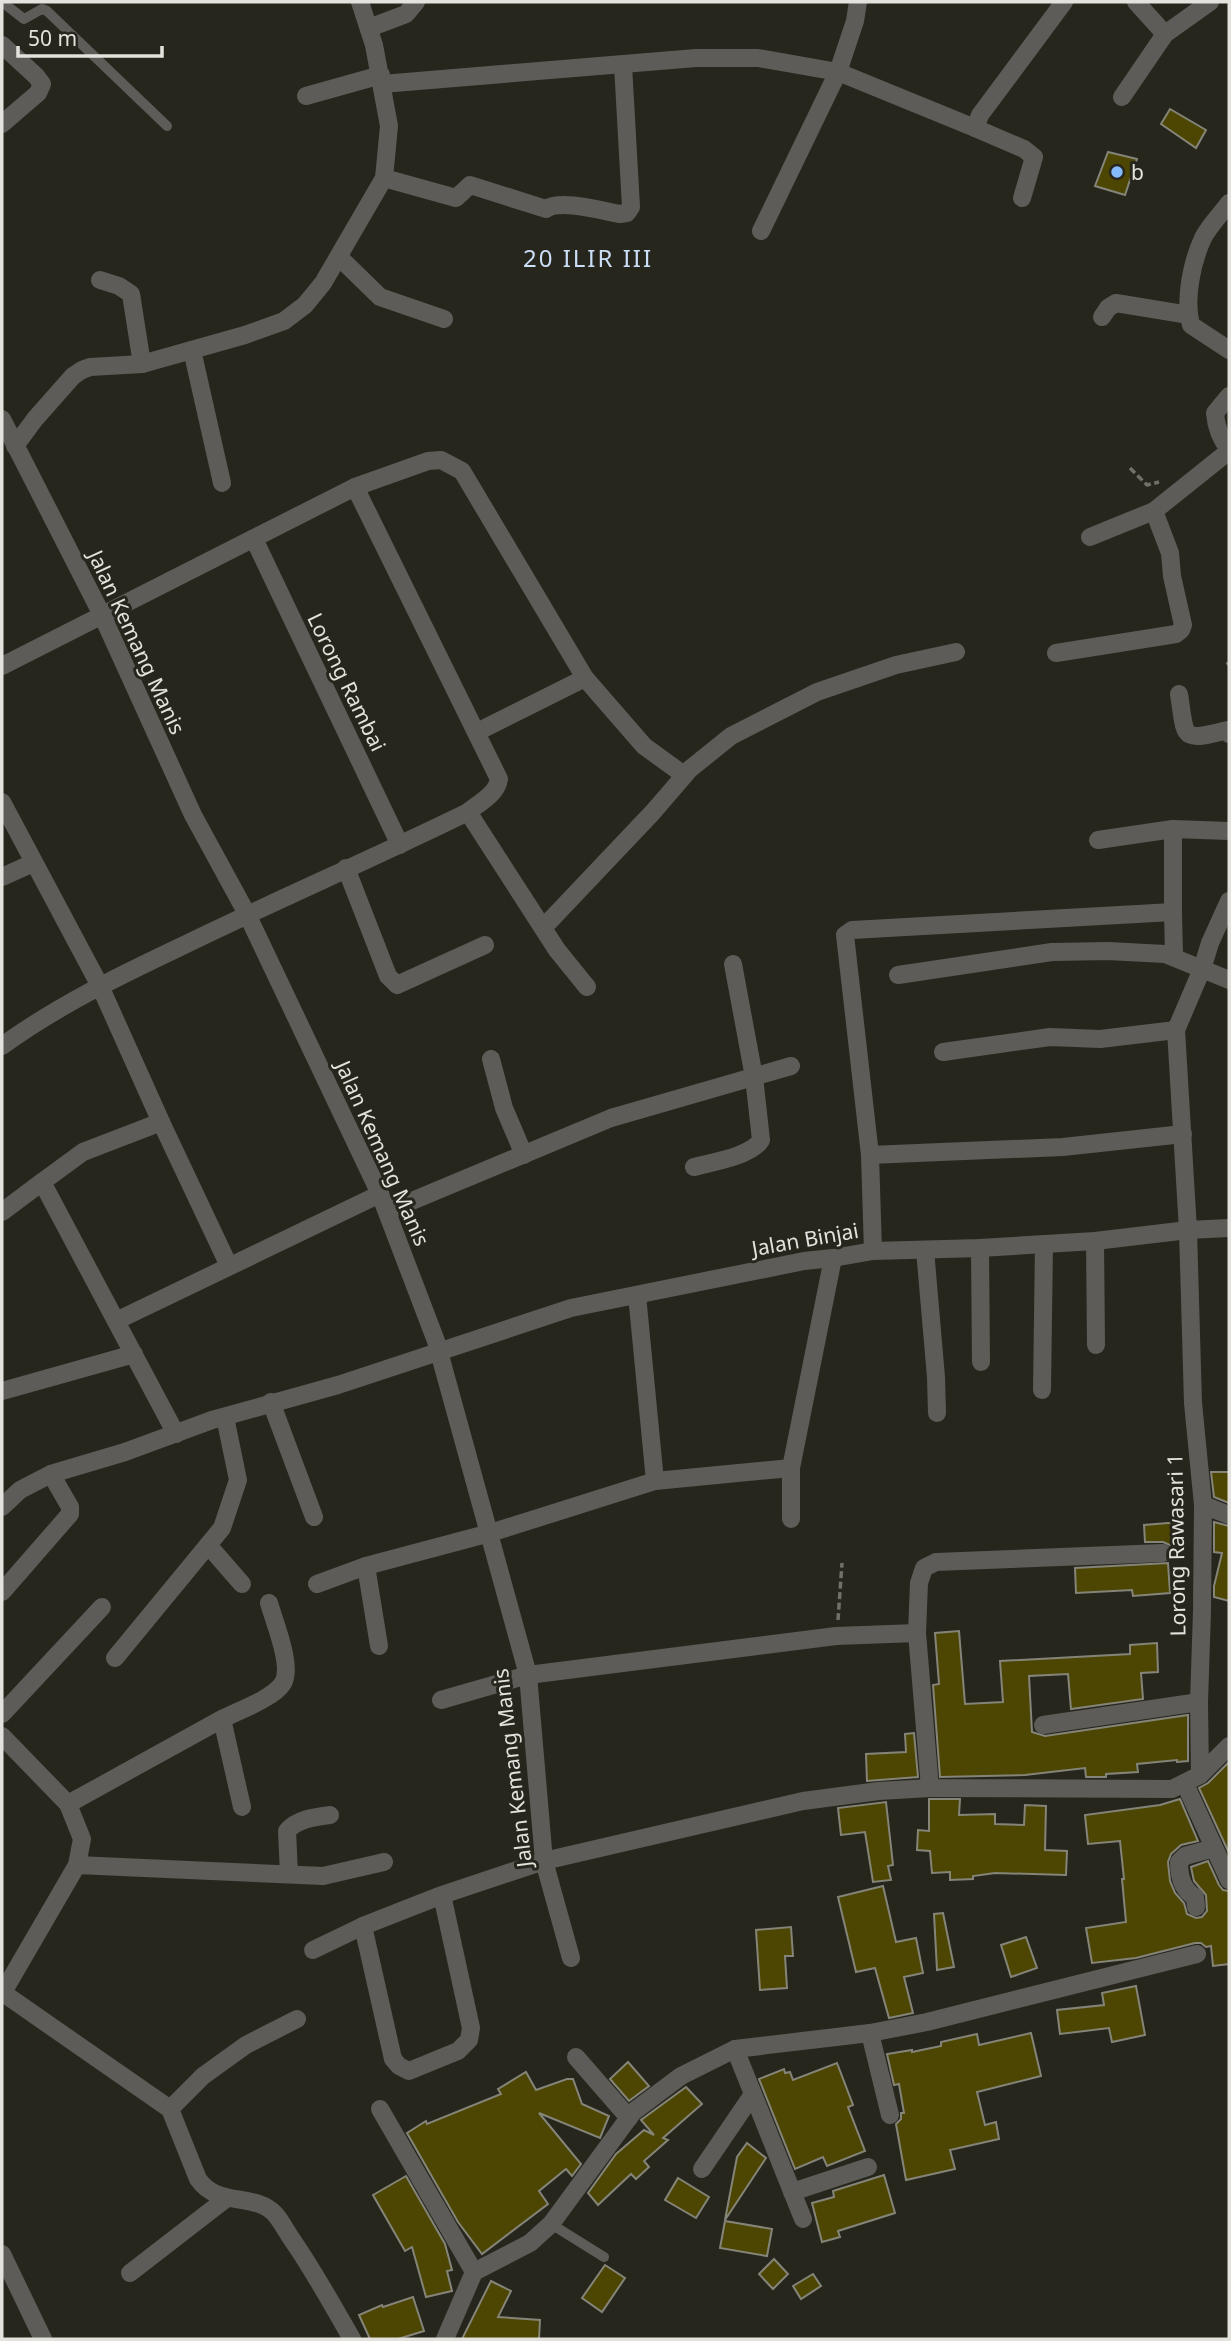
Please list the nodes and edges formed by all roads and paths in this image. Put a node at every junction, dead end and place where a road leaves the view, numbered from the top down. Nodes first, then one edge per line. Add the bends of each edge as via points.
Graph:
1 (2, 2) edge
2 (360, 2) edge
3 (416, 2) edge
4 (859, 2) edge
5 (1064, 2) edge
6 (1136, 2) edge
7 (1210, 2) edge
8 (369, 28) junction
9 (1166, 34) junction
10 (2, 45) edge
11 (623, 65) junction
12 (838, 72) junction
13 (381, 79) junction
14 (306, 96) dead end
15 (1122, 97) dead end
16 (2, 124) edge
17 (167, 126) dead end
18 (975, 128) junction
19 (384, 178) junction
20 (1022, 198) dead end
21 (1229, 203) edge
22 (761, 231) dead end
23 (339, 257) junction
24 (100, 280) dead end
25 (1189, 315) junction
26 (1102, 317) dead end
27 (444, 319) dead end
28 (192, 349) junction
29 (1229, 350) edge
30 (142, 364) junction
31 (1229, 396) edge
32 (2, 419) edge
33 (15, 446) junction
34 (1229, 450) edge
35 (1130, 468) dead end
36 (1163, 481) dead end
37 (222, 483) dead end
38 (355, 487) junction
39 (1154, 511) junction
40 (1090, 537) dead end
41 (254, 539) junction
42 (102, 615) junction
43 (956, 652) dead end
44 (1056, 653) dead end
45 (2, 666) edge
46 (584, 678) junction
47 (1179, 694) dead end
48 (477, 732) junction
49 (1229, 734) edge
50 (684, 775) junction
51 (2, 802) edge
52 (468, 813) junction
53 (1172, 829) junction
54 (1229, 831) edge
55 (1098, 840) dead end
56 (400, 845) junction
57 (33, 863) junction
58 (346, 868) junction
59 (2, 877) edge
60 (1229, 901) edge
61 (1173, 912) junction
62 (247, 914) junction
63 (543, 929) junction
64 (485, 945) dead end
65 (1174, 956) junction
66 (733, 964) dead end
67 (1202, 969) junction
68 (898, 975) dead end
69 (1229, 980) edge
70 (100, 986) junction
71 (587, 987) dead end
72 (1176, 1030) junction
73 (2, 1046) edge
74 (943, 1052) dead end
75 (491, 1059) dead end
76 (791, 1066) dead end
77 (754, 1077) junction
78 (161, 1122) junction
79 (1182, 1134) junction
80 (524, 1154) junction
81 (870, 1155) junction
82 (694, 1167) dead end
83 (42, 1182) junction
84 (380, 1194) junction
85 (388, 1211) junction
86 (2, 1212) edge
87 (1229, 1228) edge
88 (1188, 1230) junction
89 (1094, 1241) junction
90 (1044, 1244) junction
91 (980, 1248) junction
92 (925, 1250) junction
93 (873, 1251) junction
94 (833, 1258) junction
95 (229, 1266) junction
96 (638, 1295) junction
97 (116, 1321) junction
98 (1096, 1345) dead end
99 (439, 1350) junction
100 (134, 1354) junction
101 (981, 1362) dead end
102 (1042, 1390) dead end
103 (2, 1391) edge
104 (271, 1402) junction
105 (937, 1413) dead end
106 (225, 1416) junction
107 (176, 1434) junction
108 (791, 1468) junction
109 (51, 1474) junction
110 (655, 1481) junction
111 (1203, 1505) junction
112 (2, 1507) edge
113 (1229, 1516) edge
114 (314, 1517) dead end
115 (791, 1519) dead end
116 (489, 1533) junction
117 (208, 1545) junction
118 (1163, 1553) dead end
119 (842, 1563) dead end
120 (366, 1566) junction
121 (242, 1584) dead end
122 (317, 1584) dead end
123 (2, 1592) edge
124 (269, 1603) dead end
125 (102, 1608) dead end
126 (918, 1633) junction
127 (836, 1636) junction
128 (379, 1646) dead end
129 (115, 1658) dead end
130 (528, 1675) junction
131 (440, 1700) dead end
132 (1199, 1702) junction
133 (2, 1714) edge
134 (222, 1719) junction
135 (1043, 1725) dead end
136 (2, 1736) edge
137 (1229, 1746) edge
138 (1193, 1780) junction
139 (930, 1788) junction
140 (68, 1804) junction
141 (242, 1807) dead end
142 (330, 1815) dead end
143 (1214, 1848) junction
144 (544, 1861) junction
145 (384, 1862) dead end
146 (77, 1865) junction
147 (289, 1874) junction
148 (1229, 1880) edge
149 (442, 1895) junction
150 (1196, 1907) dead end
151 (363, 1926) junction
152 (313, 1950) dead end
153 (1196, 1954) dead end
154 (571, 1958) dead end
155 (3, 1993) edge
156 (297, 2019) dead end
157 (870, 2033) junction
158 (735, 2049) junction
159 (576, 2057) dead end
160 (753, 2094) junction
161 (170, 2109) junction
162 (380, 2109) dead end
163 (890, 2115) dead end
164 (629, 2118) junction
165 (868, 2166) dead end
166 (702, 2169) dead end
167 (792, 2192) junction
168 (227, 2198) junction
169 (803, 2219) dead end
170 (551, 2224) junction
171 (2, 2254) edge
172 (604, 2257) dead end
173 (474, 2272) junction
174 (130, 2273) dead end
175 (43, 2339) edge
176 (352, 2339) edge
177 (445, 2339) edge

1 - 17 lane via 24,19 47,10
2 - 8 street
3 - 8 street via 406,14
4 - 12 street
5 - 18 street
6 - 9 street
7 - 9 street
8 - 13 street
9 - 15 street
10 - 16 street via 41,84 38,93
11 - 12 street via 758,58
11 - 13 street
11 - 19 street via 631,207 627,213 565,205 546,209 470,185 456,198
12 - 18 street
12 - 22 street
13 - 14 street
13 - 19 street via 389,126
18 - 20 street via 1034,158
19 - 23 street
21 - 25 street via 1204,236 1195,262
23 - 27 street via 380,297
23 - 28 street via 305,305 285,321
24 - 30 street via 131,294
25 - 26 street via 1116,303
25 - 29 street via 1191,325
28 - 30 street
28 - 37 street
30 - 33 street via 90,367 73,376
31 - 34 street via 1215,413 1222,442
32 - 33 street, Jalan Kemang Manis
33 - 42 street, Jalan Kemang Manis
34 - 39 street
35 - 36 path via 1147,485
38 - 41 street
38 - 46 street via 428,461 441,460 462,471
38 - 48 street
39 - 40 street
39 - 44 street via 1170,553 1181,630
41 - 42 street
41 - 56 street, Lorong Rambai
42 - 45 street
42 - 62 street, Jalan Kemang Manis via 193,816
43 - 50 street via 896,665 817,692 732,736
46 - 48 street
46 - 50 street via 644,746
47 - 49 street via 1184,731 1189,736 1228,730
48 - 52 street via 499,779 494,792
50 - 63 street
51 - 57 street
52 - 56 street
52 - 63 street
53 - 54 street
53 - 55 street
53 - 61 street
56 - 58 street
57 - 59 street
57 - 70 street
58 - 62 street
58 - 64 street via 388,976 397,985
60 - 67 street
61 - 65 street
61 - 81 street via 852,930 845,935
62 - 70 street
62 - 84 street, Jalan Kemang Manis
63 - 71 street
65 - 67 street
65 - 68 street via 1052,952
66 - 77 street
67 - 69 street
67 - 72 street
70 - 73 street
70 - 78 street
72 - 74 street via 1100,1039 1050,1037
72 - 79 street, Lorong Rawasari 1
75 - 80 street via 504,1108
76 - 77 street
77 - 80 street via 611,1118
77 - 82 street via 762,1133 758,1145
78 - 83 street via 83,1152
78 - 95 street
79 - 81 street via 1063,1147
79 - 88 street, Lorong Rawasari 1
80 - 85 street
81 - 93 street
83 - 86 street
83 - 97 street
84 - 85 street, Jalan Kemang Manis
84 - 95 street
85 - 99 street, Jalan Kemang Manis
87 - 88 street, Jalan Binjai
88 - 89 street, Jalan Binjai
88 - 111 street, Lorong Rawasari 1 via 1193,1403
89 - 90 street, Jalan Binjai
89 - 98 street
90 - 91 street, Jalan Binjai
90 - 102 street
91 - 92 street, Jalan Binjai
91 - 101 street
92 - 93 street, Jalan Binjai
92 - 105 street
93 - 94 street, Jalan Binjai
94 - 96 street, Jalan Binjai
94 - 108 street
95 - 97 street
96 - 99 street, Jalan Binjai via 571,1308
96 - 110 street
97 - 100 street
99 - 104 street, Jalan Binjai via 338,1385
99 - 116 street, Jalan Kemang Manis
100 - 103 street
100 - 107 street
104 - 106 street, Jalan Binjai
104 - 114 street
106 - 107 street, Jalan Binjai
106 - 117 street via 237,1480 222,1528
107 - 109 street, Jalan Binjai
108 - 110 street
108 - 115 street
109 - 112 street, Jalan Binjai via 20,1490
109 - 123 street via 70,1514
110 - 116 street
111 - 113 street
111 - 132 street, Lorong Rawasari 1
116 - 120 street
116 - 130 street, Jalan Kemang Manis
117 - 121 street
117 - 129 street
118 - 126 street via 936,1562 924,1568 919,1583
119 - 127 path
120 - 122 street
120 - 128 street
124 - 134 street via 286,1666 284,1682 271,1694
125 - 133 street
126 - 127 street
126 - 139 street
127 - 130 street
130 - 131 street
130 - 144 street, Jalan Kemang Manis
132 - 135 street
132 - 138 street, Lorong Rawasari 1
134 - 140 street
134 - 141 street
136 - 140 street
137 - 138 street
138 - 139 street via 1172,1789
138 - 143 street
139 - 144 street via 803,1801
140 - 146 street via 82,1839
142 - 147 street via 307,1819 287,1832
143 - 148 street
143 - 150 street via 1179,1862 1184,1887 1195,1897
144 - 149 street
144 - 154 street, Jalan Kemang Manis
145 - 147 street via 323,1876
146 - 147 street
146 - 155 street
149 - 151 street
149 - 151 street via 471,2028 469,2040 458,2050 409,2071 393,2059
151 - 152 street
153 - 157 street
155 - 161 street
156 - 161 street via 246,2045 203,2076
157 - 158 street
157 - 163 street
158 - 160 street
158 - 164 street via 681,2076
159 - 164 street
160 - 166 street
160 - 167 street
161 - 168 street via 198,2179 215,2195
162 - 173 street
164 - 170 street
165 - 167 street
167 - 169 street
168 - 174 street
168 - 176 street via 263,2206 275,2214
170 - 172 lane
170 - 173 street via 530,2243
171 - 175 street
173 - 177 street

